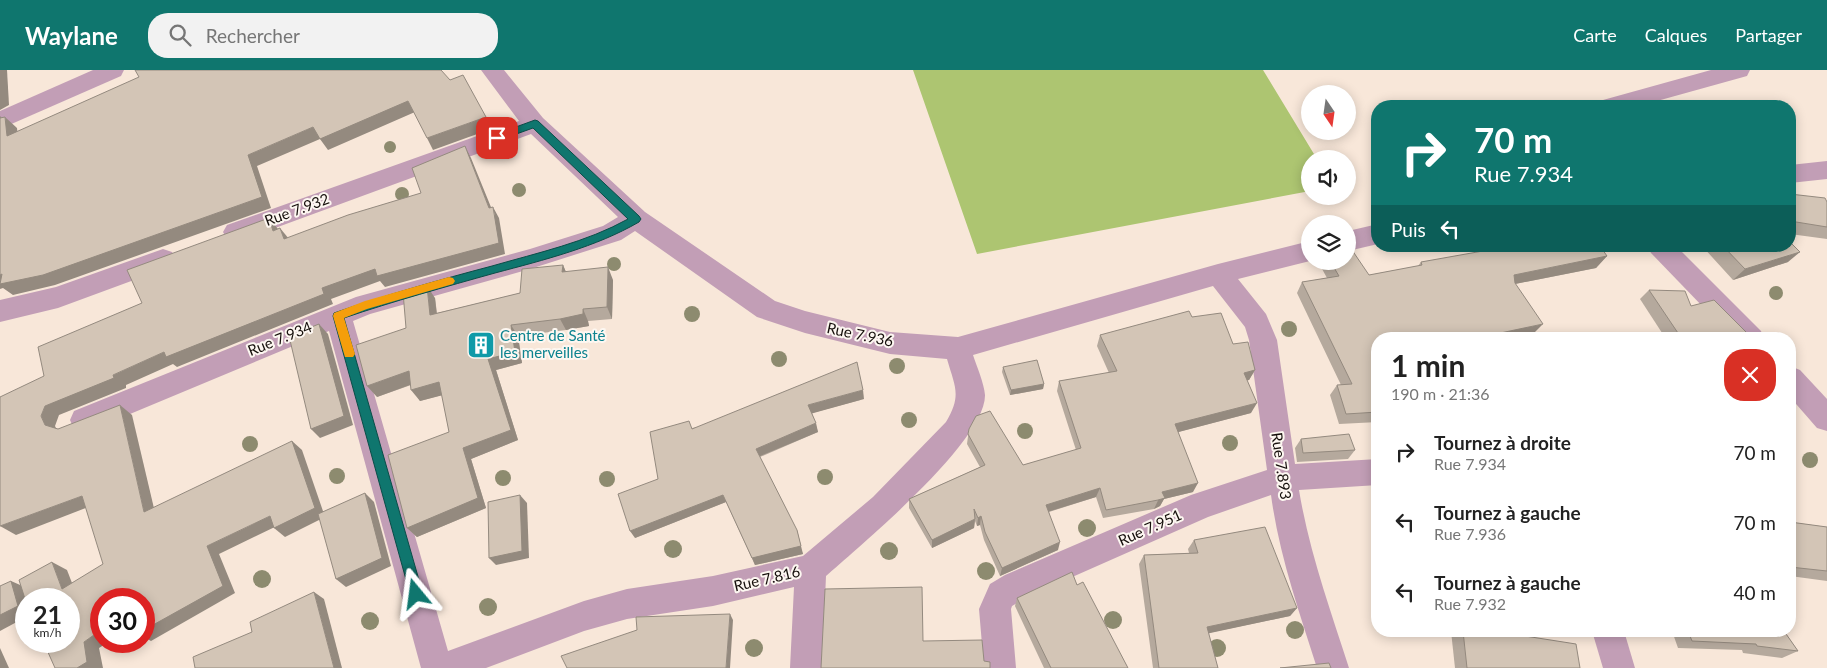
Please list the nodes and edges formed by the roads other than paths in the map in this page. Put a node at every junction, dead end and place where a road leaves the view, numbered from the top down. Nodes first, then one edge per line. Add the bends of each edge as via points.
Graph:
1 (113, 70) edge
2 (492, 70) edge
3 (1739, 70) edge
4 (1632, 100) edge
5 (0, 121) edge
6 (535, 124) junction
7 (1827, 170) edge
8 (1796, 173) edge
9 (636, 219) junction
10 (1371, 236) edge
11 (1356, 239) edge
12 (216, 240) edge
13 (188, 250) edge
14 (1666, 252) edge
15 (1301, 253) edge
16 (1218, 274) junction
17 (0, 311) edge
18 (338, 316) junction
19 (1744, 332) edge
20 (958, 348) junction
21 (1796, 385) edge
22 (1827, 419) edge
23 (71, 425) edge
24 (1371, 472) edge
25 (1283, 478) junction
26 (811, 569) junction
27 (1610, 637) edge
28 (437, 668) edge
29 (447, 668) edge
30 (806, 668) edge
31 (1000, 668) edge
32 (1334, 668) edge
33 (1619, 668) edge

1 - 5 street
2 - 6 street, Rue 7.936
3 - 4 street
6 - 9 street, Rue 7.936
6 - 12 street, Rue 7.932
7 - 8 street
9 - 18 street, Rue 7.934 via 612,232 530,259
9 - 20 street, Rue 7.936 via 766,309 890,343
10 - 11 street
13 - 17 street via 58,297
14 - 19 street
15 - 16 street, Rue 7.936
16 - 20 street, Rue 7.936
16 - 25 street, Rue 7.893 via 1257,322 1263,340
18 - 23 street, Rue 7.934
18 - 28 street
20 - 26 street, Rue 7.816 via 971,396 956,431 884,507
21 - 22 street
24 - 25 street, Rue 7.951
25 - 31 street, Rue 7.951 via 1202,505 1001,595 995,609
25 - 32 street, Rue 7.893 via 1302,572
26 - 29 street, Rue 7.816 via 714,591 627,604
26 - 30 street
27 - 33 street

